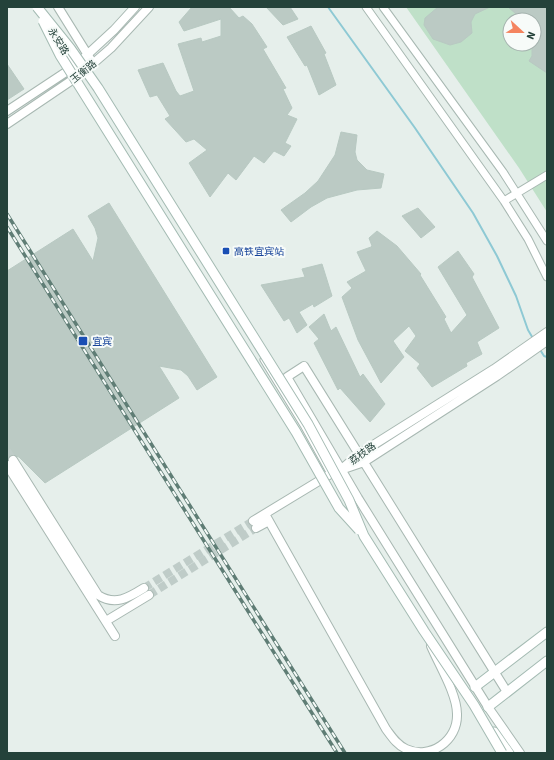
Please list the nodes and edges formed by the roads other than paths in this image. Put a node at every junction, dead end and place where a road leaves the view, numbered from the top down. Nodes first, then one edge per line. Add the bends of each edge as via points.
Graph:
1 (37, 7) edge
2 (58, 7) edge
3 (135, 7) edge
4 (149, 7) edge
5 (366, 7) edge
6 (383, 7) edge
7 (88, 55) junction
8 (93, 64) junction
9 (76, 66) junction
10 (83, 73) junction
11 (7, 112) edge
12 (7, 124) edge
13 (547, 175) edge
14 (517, 193) junction
15 (504, 201) junction
16 (547, 240) edge
17 (547, 277) edge
18 (546, 336) edge
19 (496, 372) junction
20 (359, 454) junction
21 (364, 462) junction
22 (10, 463) edge
23 (341, 469) junction
24 (330, 474) junction
25 (267, 517) junction
26 (255, 525) tunnel mouth
27 (364, 536) junction
28 (106, 622) junction
29 (424, 631) junction
30 (547, 632) edge
31 (115, 636) dead end
32 (547, 661) edge
33 (494, 672) junction
34 (475, 687) junction
35 (507, 692) junction
36 (474, 705) junction
37 (488, 707) junction
38 (502, 753) edge
39 (509, 753) edge
40 (520, 753) edge

1 - 9 street, 永安路
1 - 27 main road, bridge via 60,55 296,432 339,508
1 - 27 main road, bridge via 98,88 304,417 349,500
2 - 7 street, 永安路
3 - 7 street, 玉衡路
4 - 8 street, 玉衡路
5 - 15 street
6 - 14 street
7 - 8 street, 永安路
7 - 9 street, 玉衡路
8 - 10 street, 玉衡路
9 - 10 street, 永安路
9 - 11 street, 玉衡路
10 - 12 street, 玉衡路
10 - 24 street via 304,427
13 - 14 street
14 - 15 street
14 - 16 street
15 - 17 street via 528,239
18 - 19 street, 荔枝路
19 - 20 street, 荔枝路
19 - 21 street, 荔枝路
20 - 21 street
20 - 23 street, 荔枝路
20 - 23 street via 304,366 287,377
21 - 23 street, 荔枝路
21 - 33 street
22 - 28 street
22 - 28 street via 98,595 118,601 146,592
23 - 24 street
23 - 34 street
24 - 25 street
25 - 26 street
25 - 29 street, bridge via 386,730 401,746 411,751 423,752 434,750 444,744 455,728 457,710
27 - 29 main road, bridge
28 - 31 street
29 - 36 main road, bridge
30 - 33 main road
32 - 35 main road
33 - 34 main road
33 - 35 street
34 - 37 street
35 - 37 main road
36 - 38 main road, bridge
36 - 39 main road, bridge
37 - 40 street

